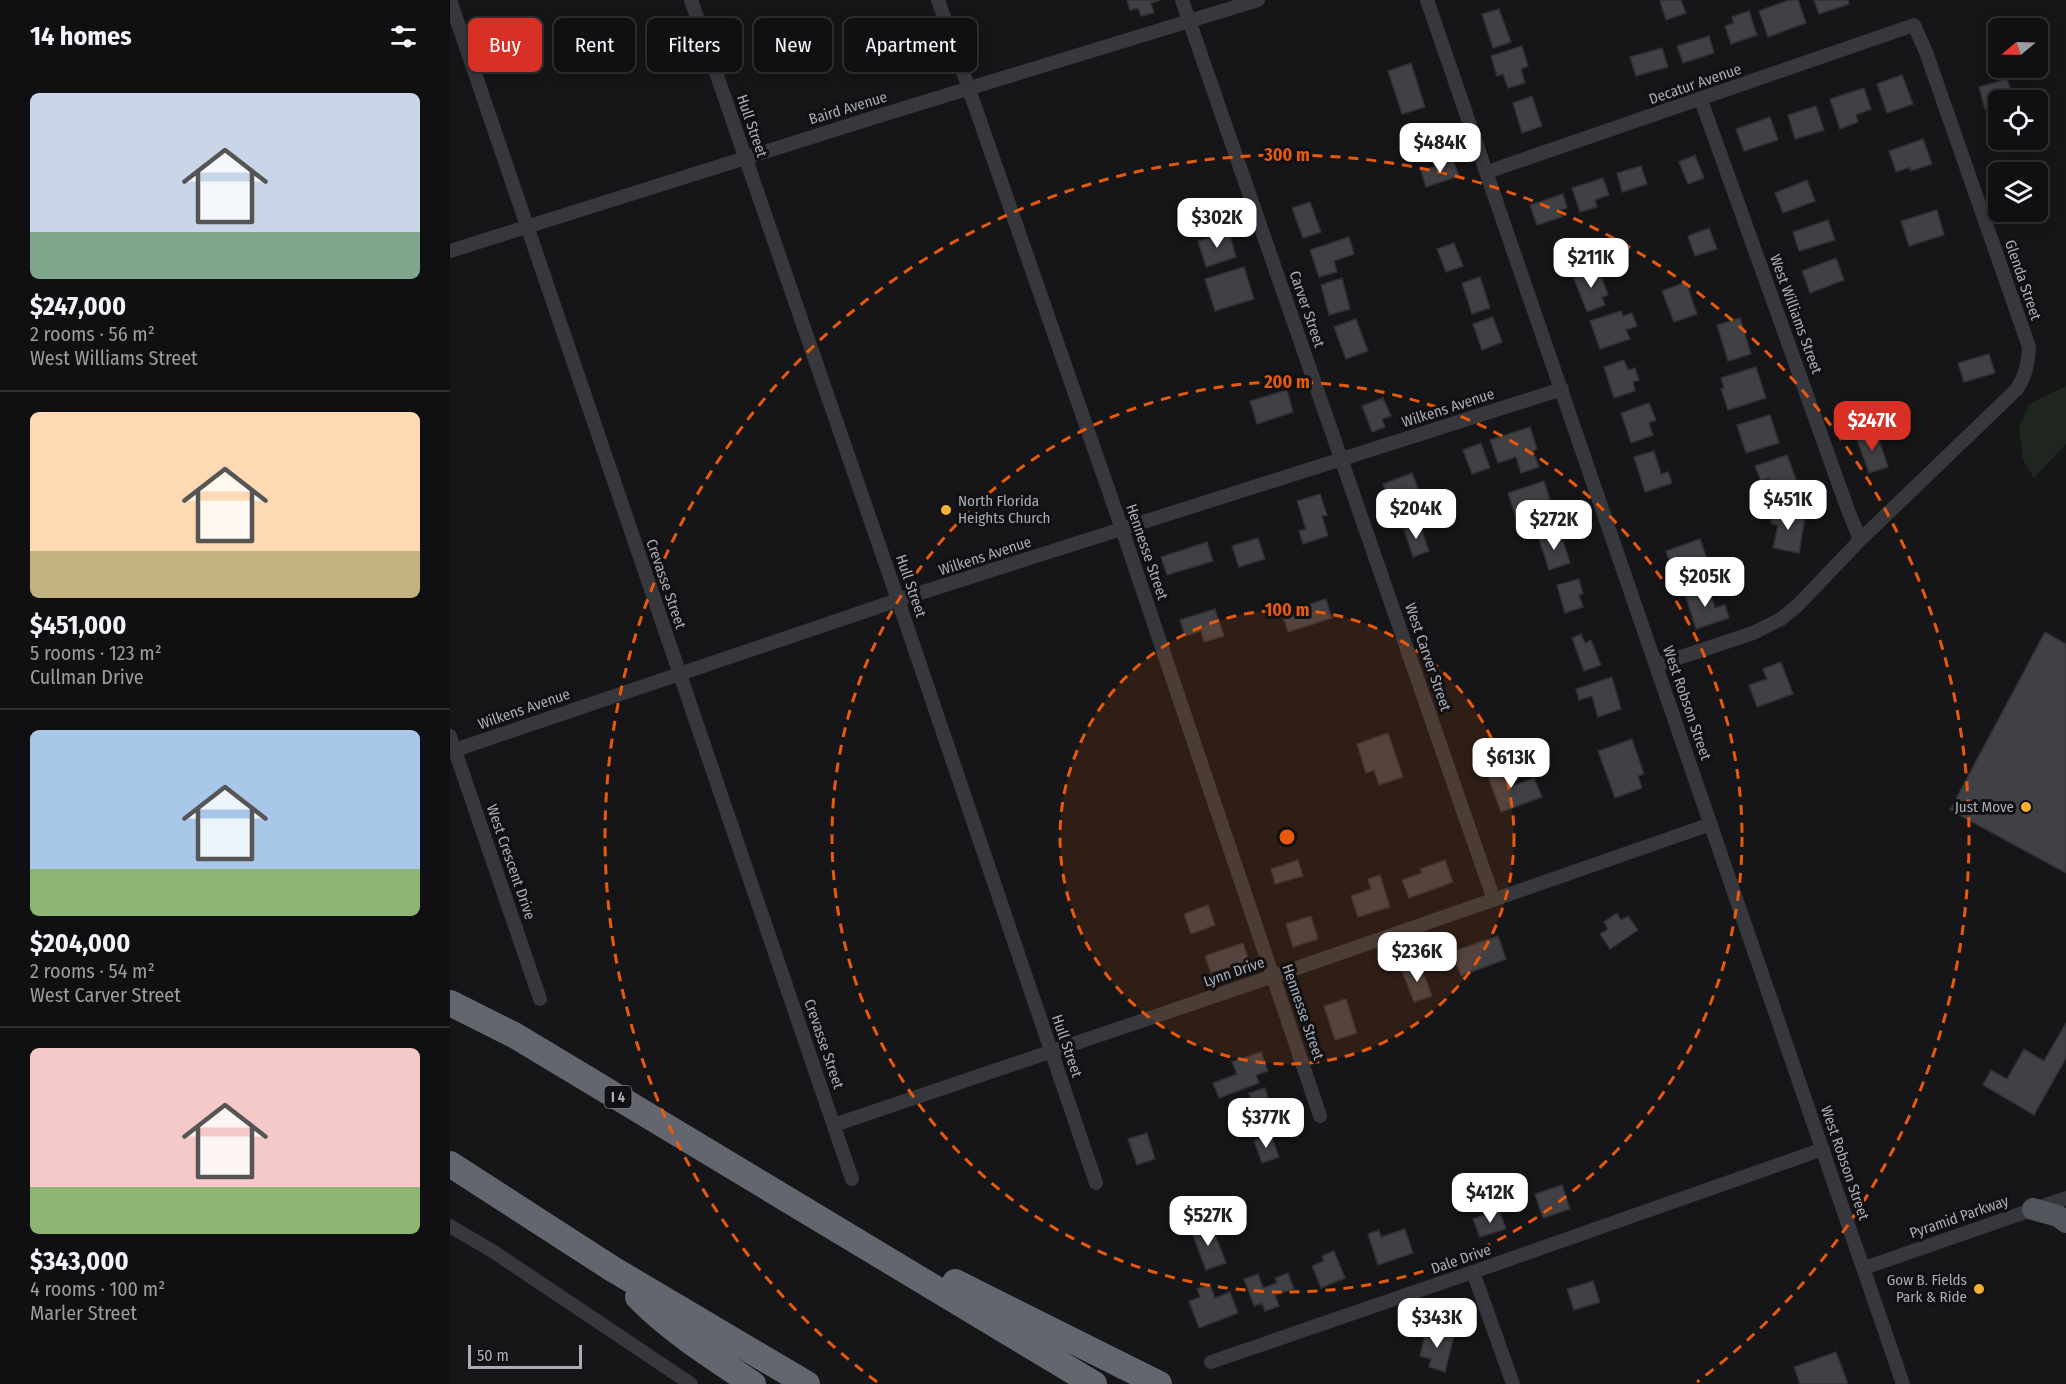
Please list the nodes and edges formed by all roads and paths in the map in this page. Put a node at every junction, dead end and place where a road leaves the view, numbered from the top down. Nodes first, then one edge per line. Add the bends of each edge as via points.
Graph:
1 (450, 0) edge
2 (691, 0) edge
3 (938, 0) edge
4 (1182, 0) edge
5 (1258, 0) edge
6 (1427, 0) edge
7 (1189, 21) junction
8 (1914, 26) joint
9 (970, 88) junction
10 (1701, 100) junction
11 (746, 158) junction
12 (1487, 172) junction
13 (528, 227) junction
14 (450, 251) edge
15 (1562, 389) junction
16 (1342, 460) junction
17 (1122, 529) junction
18 (1860, 540) junction
19 (898, 600) junction
20 (1657, 664) junction
21 (681, 675) junction
22 (450, 736) edge
23 (455, 750) junction
24 (1710, 824) junction
25 (1494, 900) junction
26 (1274, 976) junction
27 (540, 999) dead end
28 (450, 1003) edge
29 (1051, 1052) junction
30 (1320, 1116) dead end
31 (834, 1125) junction
32 (1823, 1149) junction
33 (450, 1164) edge
34 (852, 1179) dead end
35 (1096, 1183) dead end
36 (783, 1196) junction
37 (2066, 1198) edge
38 (2033, 1209) junction
39 (2066, 1222) edge
40 (450, 1226) edge
41 (611, 1268) junction
42 (1864, 1268) junction
43 (1473, 1272) junction
44 (1211, 1362) dead end
45 (691, 1384) edge
46 (753, 1384) edge
47 (807, 1384) edge
48 (1094, 1384) edge
49 (1159, 1384) edge
50 (1513, 1384) edge
51 (1903, 1384) edge

1 - 13 street, Crevasse Street
2 - 11 street, Hull Street
3 - 9 street, Hennesse Street
4 - 7 street, Carver Street
5 - 7 street, Baird Avenue
6 - 12 street, West Robson Street
7 - 9 street, Baird Avenue
7 - 16 street, Carver Street
8 - 10 street, Decatur Avenue
8 - 18 street, Glenda Street via 2029,347 2028,364 2017,389
9 - 11 street, Baird Avenue
9 - 17 street, Hennesse Street
10 - 12 street, Decatur Avenue
10 - 18 street, West Williams Street
11 - 13 street, Baird Avenue
11 - 19 street, Hull Street
12 - 15 street, West Robson Street
13 - 14 street, Baird Avenue
13 - 21 street, Crevasse Street
15 - 16 street, Wilkens Avenue
15 - 20 street, West Robson Street
16 - 17 street, Wilkens Avenue
16 - 25 street, West Carver Street
17 - 19 street, Wilkens Avenue
17 - 26 street, Hennesse Street
18 - 20 street via 1781,619 1753,633
19 - 21 street, Wilkens Avenue
19 - 29 street, Hull Street
20 - 24 street, West Robson Street
21 - 23 street, Wilkens Avenue
21 - 31 street, Crevasse Street
22 - 23 street, West Crescent Drive
23 - 27 street, West Crescent Drive
24 - 25 street, Lynn Drive
24 - 32 street, West Robson Street
25 - 26 street, Lynn Drive
26 - 29 street, Lynn Drive
26 - 30 street, Hennesse Street
28 - 36 highway, I 4 via 514,1035
29 - 31 street, Lynn Drive
29 - 35 street, Hull Street
31 - 34 street, Crevasse Street
32 - 42 street, West Robson Street
32 - 43 street, Dale Drive
33 - 41 highway
36 - 48 highway, I 4
36 - 49 highway
37 - 38 street, Pyramid Parkway
38 - 39 main road
38 - 42 street, Pyramid Parkway
40 - 45 street
41 - 46 highway via 653,1312
41 - 47 highway
42 - 51 street, West Robson Street
43 - 44 street, Dale Drive
43 - 50 street

